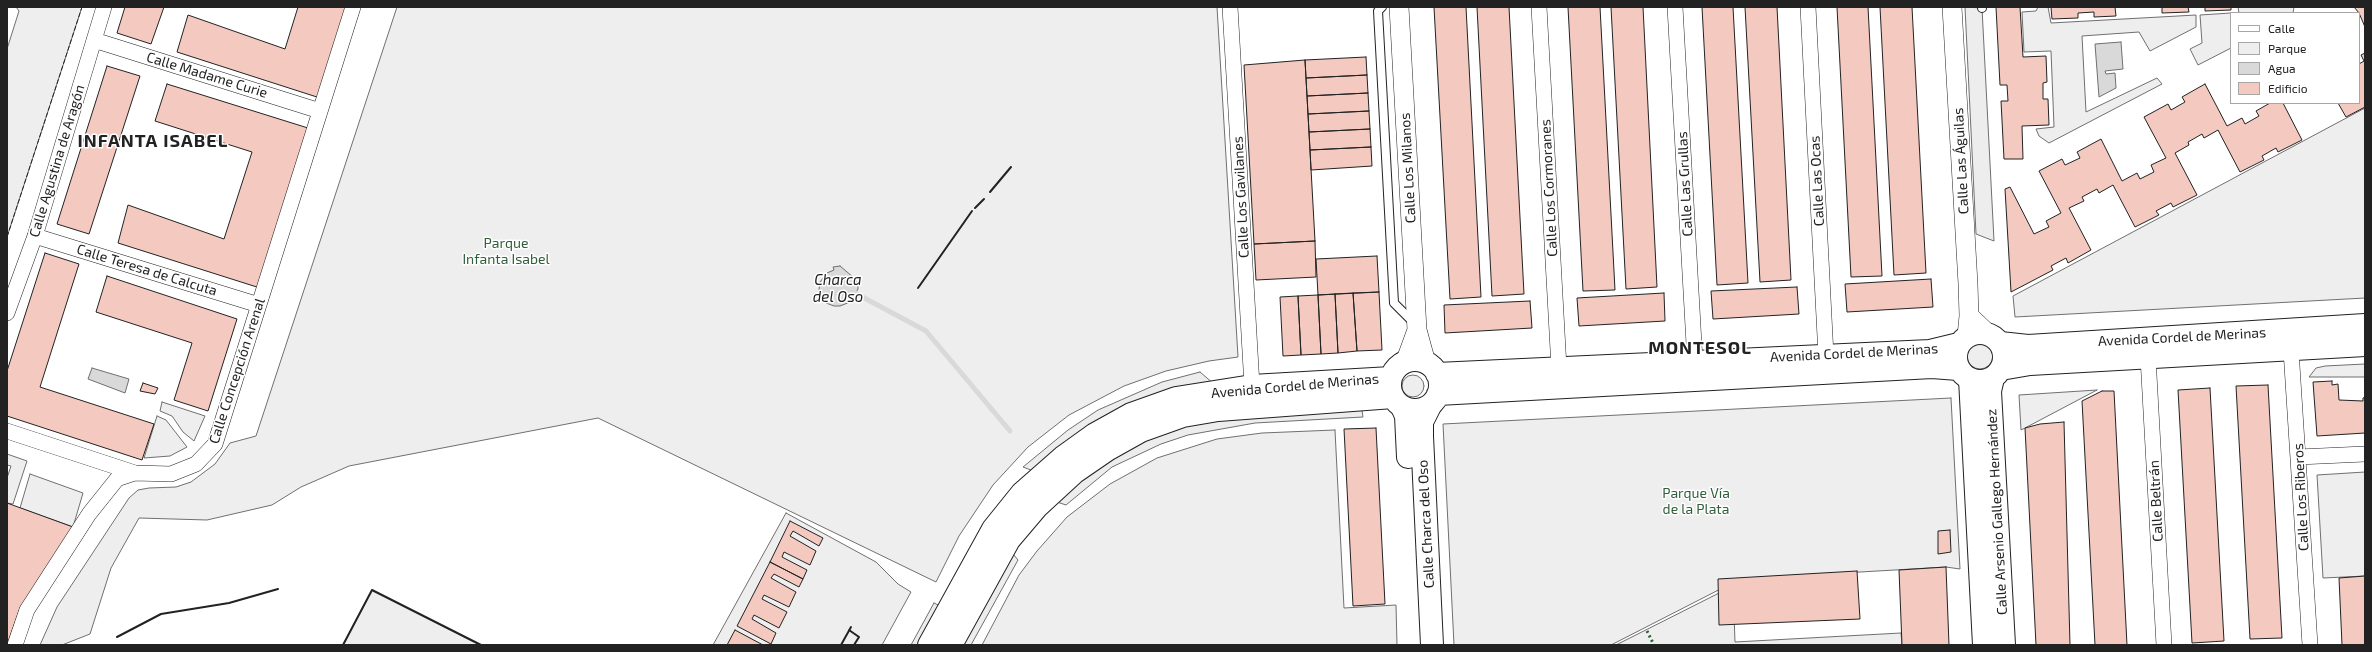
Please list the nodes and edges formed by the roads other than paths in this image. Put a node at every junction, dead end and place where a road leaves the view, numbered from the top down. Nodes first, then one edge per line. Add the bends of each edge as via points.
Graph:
1 (104, 7) edge
2 (353, 7) edge
3 (1230, 7) edge
4 (1382, 7) edge
5 (1399, 7) edge
6 (1539, 7) edge
7 (1675, 7) edge
8 (1808, 7) edge
9 (1952, 7) edge
10 (94, 40) junction
11 (320, 111) junction
12 (35, 236) junction
13 (21, 271) junction
14 (7, 282) edge
15 (259, 305) junction
16 (7, 313) edge
17 (2365, 325) edge
18 (1417, 327) junction
19 (1977, 335) junction
20 (2365, 345) edge
21 (2292, 350) junction
22 (1826, 356) junction
23 (2148, 357) junction
24 (1695, 362) junction
25 (1559, 368) junction
26 (1964, 374) junction
27 (1997, 374) junction
28 (1415, 385) junction
29 (1252, 386) junction
30 (7, 431) edge
31 (2365, 454) edge
32 (2298, 457) junction
33 (135, 473) junction
34 (15, 645) edge
35 (929, 645) edge
36 (951, 645) edge
37 (1420, 645) edge
38 (1432, 645) edge
39 (1984, 645) edge
40 (2004, 645) edge
41 (2164, 645) edge
42 (2310, 645) edge

1 - 10 street, Calle Agustina de Aragón
2 - 11 street, Calle Concepción Arenal
3 - 29 street, Calle Los Gavilanes
4 - 18 lane via 1378,11 1394,303
5 - 18 street, Calle Los Milanos
6 - 25 street, Calle Los Cormoranes
7 - 24 street, Calle Las Grullas
8 - 22 street, Calle Las Ocas
9 - 19 street, Calle Las Águilas
10 - 11 street, Calle Madame Curie
10 - 12 street, Calle Agustina de Aragón
11 - 15 street, Calle Concepción Arenal
12 - 13 street, Calle Agustina de Aragón
12 - 15 street, Calle Teresa de Calcuta
13 - 14 street
13 - 16 street, Calle Agustina de Aragón
15 - 33 street, Calle Concepción Arenal via 215,444 196,464 171,474
17 - 19 main road, Avenida Cordel de Merinas via 2028,346
18 - 28 street, Calle Los Milanos
19 - 22 main road, Avenida Cordel de Merinas via 1934,350
19 - 26 main road via 1955,357
19 - 27 main road via 2004,356
20 - 21 main road, Avenida Cordel de Merinas
21 - 23 main road, Avenida Cordel de Merinas
21 - 32 street, Calle Los Riberos
22 - 24 main road, Avenida Cordel de Merinas
23 - 27 main road, Avenida Cordel de Merinas via 2030,364
23 - 41 street, Calle Beltrán
24 - 25 main road, Avenida Cordel de Merinas
25 - 28 main road, Avenida Cordel de Merinas
26 - 27 main road via 1980,382
26 - 28 main road, Avenida Cordel de Merinas via 1932,367
26 - 39 main road, Calle Arsenio Gallego Hernández
27 - 40 main road, Calle Arsenio Gallego Hernández via 1990,391
28 - 29 main road, Avenida Cordel de Merinas
28 - 36 main road, Avenida Cordel de Merinas via 1183,416 1127,438 1075,472 1032,512 1009,540
28 - 37 main road, Calle Charca del Oso via 1406,416
28 - 38 main road, Calle Charca del Oso via 1422,422
29 - 35 main road, Avenida Cordel de Merinas via 1176,398 1131,414 1095,434 1062,457 1022,494 994,529
30 - 33 street
31 - 32 street
32 - 42 street, Calle Los Riberos
33 - 34 street, Calle Concepción Arenal via 117,479 89,514 27,610

